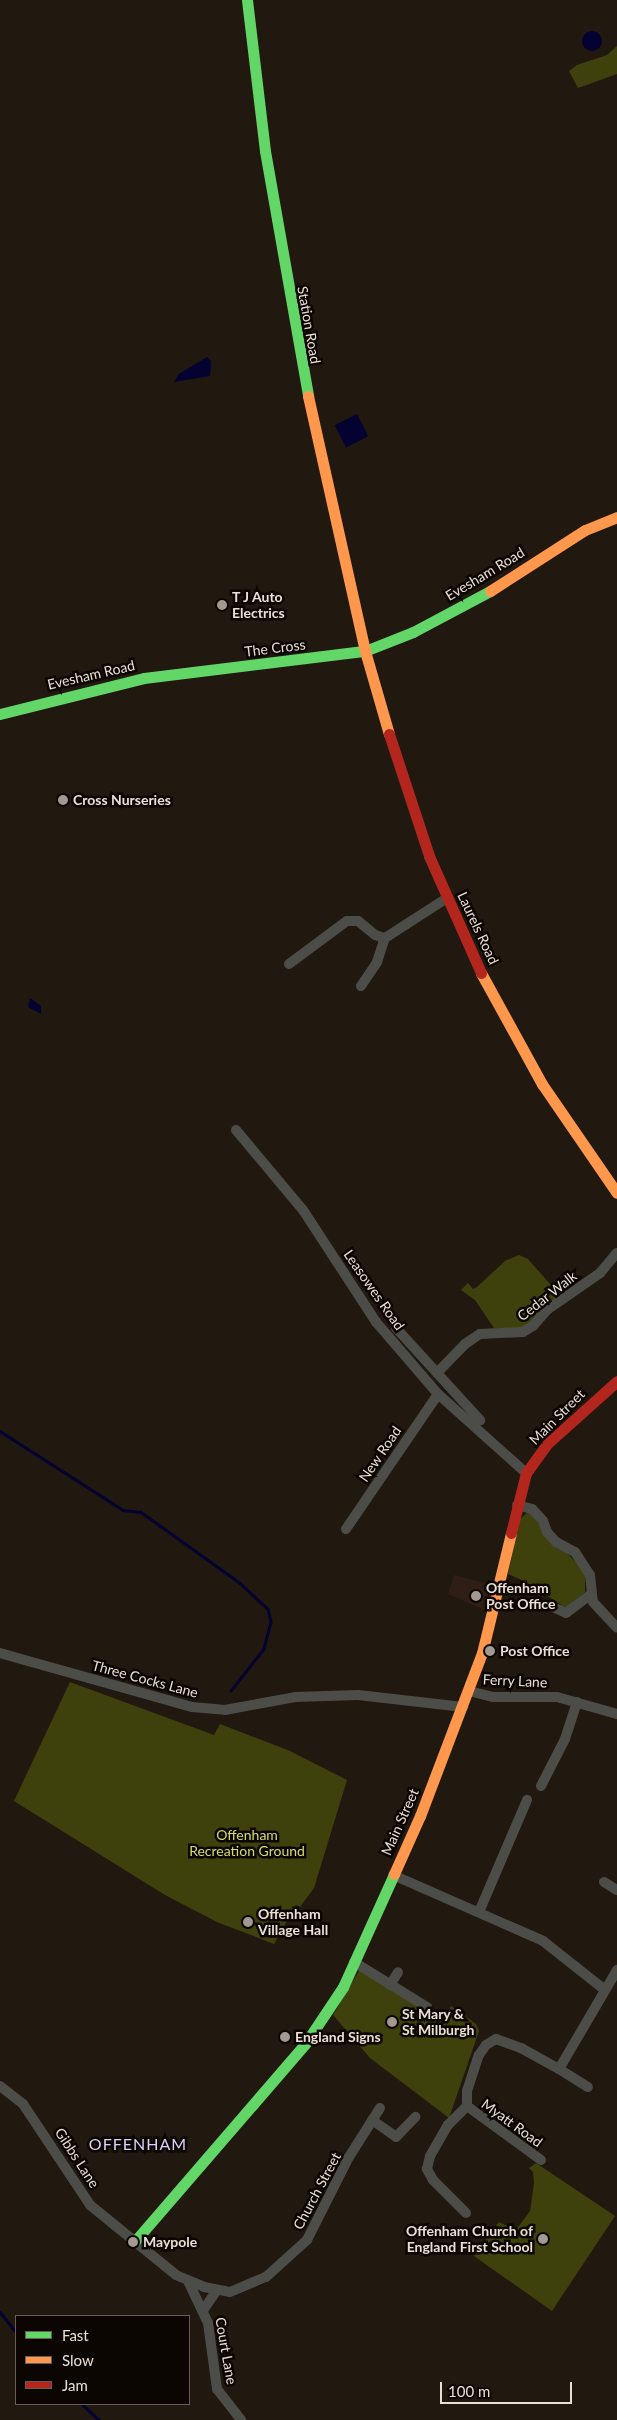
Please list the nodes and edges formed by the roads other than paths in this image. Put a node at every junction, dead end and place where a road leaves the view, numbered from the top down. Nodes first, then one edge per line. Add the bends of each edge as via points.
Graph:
1 (247, 0) edge
2 (617, 517) edge
3 (365, 651) junction
4 (189, 674) joint
5 (0, 714) edge
6 (447, 898) junction
7 (385, 938) junction
8 (289, 964) dead end
9 (361, 986) dead end
10 (236, 1130) dead end
11 (617, 1193) edge
12 (617, 1253) edge
13 (396, 1328) dead end
14 (437, 1373) junction
15 (617, 1381) edge
16 (438, 1394) junction
17 (480, 1420) dead end
18 (526, 1473) junction
19 (517, 1505) junction
20 (346, 1529) dead end
21 (590, 1595) junction
22 (555, 1608) dead end
23 (613, 1617) edge
24 (617, 1628) edge
25 (0, 1654) edge
26 (469, 1691) junction
27 (577, 1702) junction
28 (464, 1708) junction
29 (617, 1714) edge
30 (541, 1786) dead end
31 (527, 1800) dead end
32 (393, 1874) junction
33 (604, 1882) dead end
34 (617, 1890) edge
35 (479, 1912) junction
36 (354, 1962) junction
37 (617, 1970) edge
38 (398, 1972) dead end
39 (390, 1985) junction
40 (605, 1990) junction
41 (427, 2007) dead end
42 (559, 2069) junction
43 (0, 2086) edge
44 (588, 2087) dead end
45 (467, 2106) junction
46 (380, 2108) dead end
47 (415, 2117) dead end
48 (372, 2120) junction
49 (541, 2160) dead end
50 (466, 2213) dead end
51 (135, 2241) junction
52 (190, 2283) junction
53 (217, 2290) junction
54 (204, 2309) junction
55 (241, 2420) edge

1 - 3 street, Station Road via 265,151 294,324 312,422
2 - 3 street, Evesham Road via 585,530 475,600 414,632
3 - 4 street, The Cross
3 - 6 street, Laurels Road via 394,753
4 - 5 street, Evesham Road via 126,682
6 - 7 street
6 - 11 street, Laurels Road via 478,965 542,1084
7 - 8 street via 375,935 358,921 347,920
7 - 9 street via 378,962
10 - 16 street, Leasowes Road via 303,1210 376,1322
12 - 14 street, Cedar Walk via 600,1273 548,1310 524,1332 480,1334 465,1344
13 - 14 street
14 - 17 street
15 - 18 street, Main Street via 548,1443
16 - 18 street, Leasowes Road
16 - 20 street, New Road
18 - 19 street, Main Street
19 - 21 street via 532,1509 544,1521 547,1532 556,1542 575,1552 590,1575
19 - 26 street, Main Street via 482,1652
21 - 22 street via 567,1617
21 - 23 street
23 - 24 street
25 - 28 street, Three Cocks Lane via 192,1707 225,1710 295,1697 358,1695
26 - 27 street, Ferry Lane via 493,1697 541,1695
26 - 28 street, Main Street
27 - 29 street, Ferry Lane
27 - 30 street via 565,1740
28 - 32 street, Main Street
31 - 35 street
32 - 35 street
32 - 36 street, Main Street
33 - 34 street
35 - 40 street via 552,1947
36 - 39 street
36 - 51 street, Main Street via 343,1987 305,2044
37 - 40 street
38 - 39 street
39 - 41 street
40 - 42 street
42 - 44 street, Myatt Road
42 - 45 street, Myatt Road via 508,2042 491,2041 479,2055 467,2091
43 - 51 street, Gibbs Lane via 23,2104 90,2205
45 - 49 street, Myatt Road
45 - 50 street via 448,2125 430,2156 427,2169 433,2180
46 - 48 street, Church Street
47 - 48 street via 396,2137
48 - 53 street, Church Street via 307,2240 255,2284 230,2292
51 - 52 street, Church Street
52 - 53 street, Church Street
52 - 54 street, Court Lane
53 - 54 street, Court Lane
54 - 55 street, Court Lane via 214,2378 222,2398

